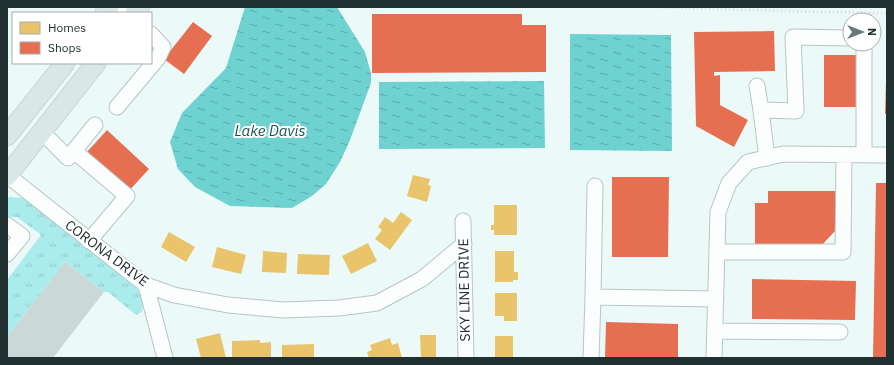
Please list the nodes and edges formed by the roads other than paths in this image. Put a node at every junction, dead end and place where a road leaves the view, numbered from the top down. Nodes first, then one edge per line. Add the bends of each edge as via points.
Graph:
1 (152, 35) edge
2 (842, 38) edge
3 (864, 52) edge
4 (64, 64) edge
5 (95, 64) edge
6 (757, 86) dead end
7 (117, 107) dead end
8 (761, 110) junction
9 (95, 126) dead end
10 (42, 132) junction
11 (7, 136) edge
12 (74, 150) junction
13 (844, 155) junction
14 (864, 155) junction
15 (887, 155) edge
16 (767, 158) junction
17 (7, 176) edge
18 (595, 186) dead end
19 (463, 222) dead end
20 (7, 225) edge
21 (88, 241) junction
22 (464, 244) junction
23 (717, 252) junction
24 (7, 254) edge
25 (146, 285) junction
26 (593, 297) junction
27 (716, 299) junction
28 (715, 331) junction
29 (840, 332) dead end
30 (165, 358) edge
31 (466, 358) edge
32 (592, 358) edge
33 (714, 358) edge

1 - 7 street via 163,47 158,58
2 - 8 street via 793,37 796,111
3 - 14 street
4 - 11 main road
5 - 10 main road
6 - 8 street
8 - 16 street
9 - 12 street
10 - 12 street via 68,158
10 - 17 main road
12 - 21 street via 127,196
13 - 14 street
13 - 16 street via 783,154
13 - 23 street via 843,252
14 - 15 street
16 - 23 street via 748,162 729,183 718,212
17 - 21 street, CORONA DRIVE
18 - 26 street
19 - 22 street, SKY LINE DRIVE
20 - 24 street via 22,236
21 - 25 street, CORONA DRIVE
22 - 25 street, CORONA DRIVE via 422,279 377,303 339,308 283,310 228,305 174,295
22 - 31 street, SKY LINE DRIVE
23 - 27 street
25 - 30 street
26 - 27 street
26 - 32 street
27 - 28 street
28 - 29 street
28 - 33 street

